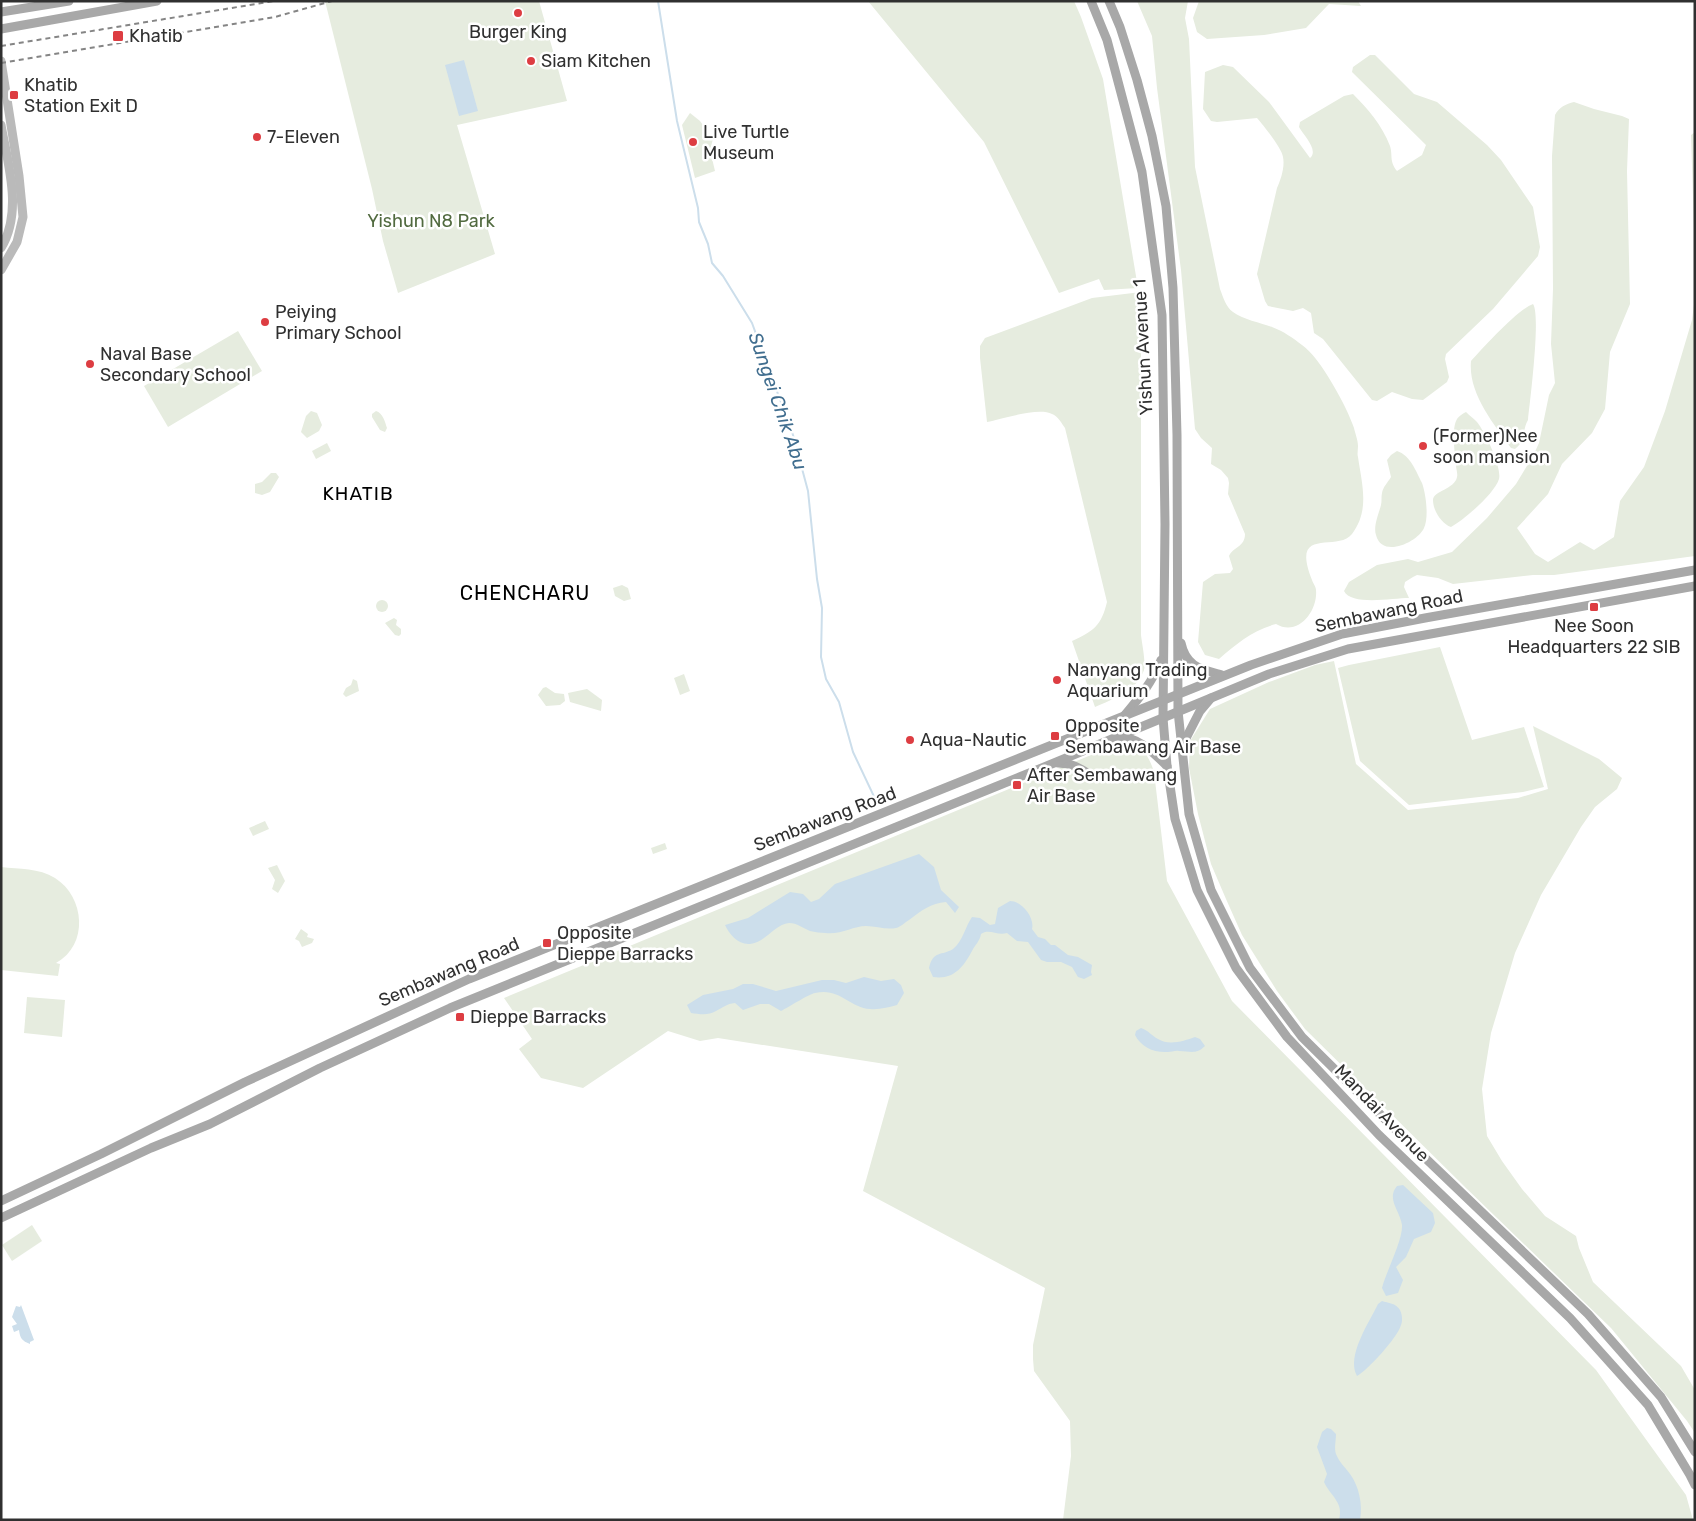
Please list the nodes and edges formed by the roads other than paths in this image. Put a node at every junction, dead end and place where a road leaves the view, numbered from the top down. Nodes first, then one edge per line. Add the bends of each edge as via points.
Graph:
1 (69, 1) edge
2 (157, 1) edge
3 (1091, 1) edge
4 (1109, 1) edge
5 (1, 12) edge
6 (1, 28) edge
7 (1, 62) edge
8 (1, 125) edge
9 (1, 248) edge
10 (1, 270) edge
11 (1695, 570) edge
12 (1695, 586) edge
13 (1177, 627) junction
14 (1163, 655) junction
15 (1222, 675) junction
16 (1177, 693) junction
17 (1213, 696) junction
18 (1163, 700) junction
19 (1178, 711) junction
20 (1123, 717) junction
21 (1163, 718) junction
22 (1116, 737) junction
23 (1181, 749) junction
24 (1054, 763) junction
25 (1167, 766) junction
26 (1089, 774) dead end
27 (1, 1201) edge
28 (1, 1218) edge
29 (1695, 1452) edge
30 (1695, 1485) edge

1 - 5 main road
2 - 6 main road
3 - 14 main road, Yishun Avenue 1 via 1107,40 1142,172 1162,315
4 - 13 main road, Yishun Avenue 1 via 1137,80 1166,206 1174,288
7 - 10 main road via 23,217 17,242
8 - 9 main road via 12,208 9,232
11 - 15 main road, Sembawang Road via 1342,634
12 - 17 main road, Sembawang Road via 1348,649
13 - 15 main road via 1183,652 1189,661 1196,667
13 - 16 main road, Yishun Avenue 1
14 - 18 main road, Yishun Avenue 1
14 - 20 main road via 1154,677
15 - 16 main road, Sembawang Road
16 - 18 main road, Sembawang Road
16 - 19 main road, Mandai Avenue
17 - 19 main road, Sembawang Road
17 - 23 main road via 1200,711
18 - 20 main road, Sembawang Road
18 - 21 main road, Mandai Avenue
19 - 21 main road, Sembawang Road
19 - 23 main road, Mandai Avenue
20 - 27 main road, Sembawang Road via 469,979 245,1082
21 - 22 main road, Sembawang Road
21 - 25 main road, Mandai Avenue
22 - 24 main road, Sembawang Road
22 - 25 main road via 1139,741
23 - 29 main road, Mandai Avenue via 1188,814 1211,890 1250,968 1302,1037 1588,1314 1661,1397
24 - 26 main road via 1076,765
24 - 28 main road, Sembawang Road via 450,1008 320,1068 210,1124
25 - 30 main road, Mandai Avenue via 1175,819 1197,890 1236,968 1287,1037 1380,1136 1570,1318 1653,1413

